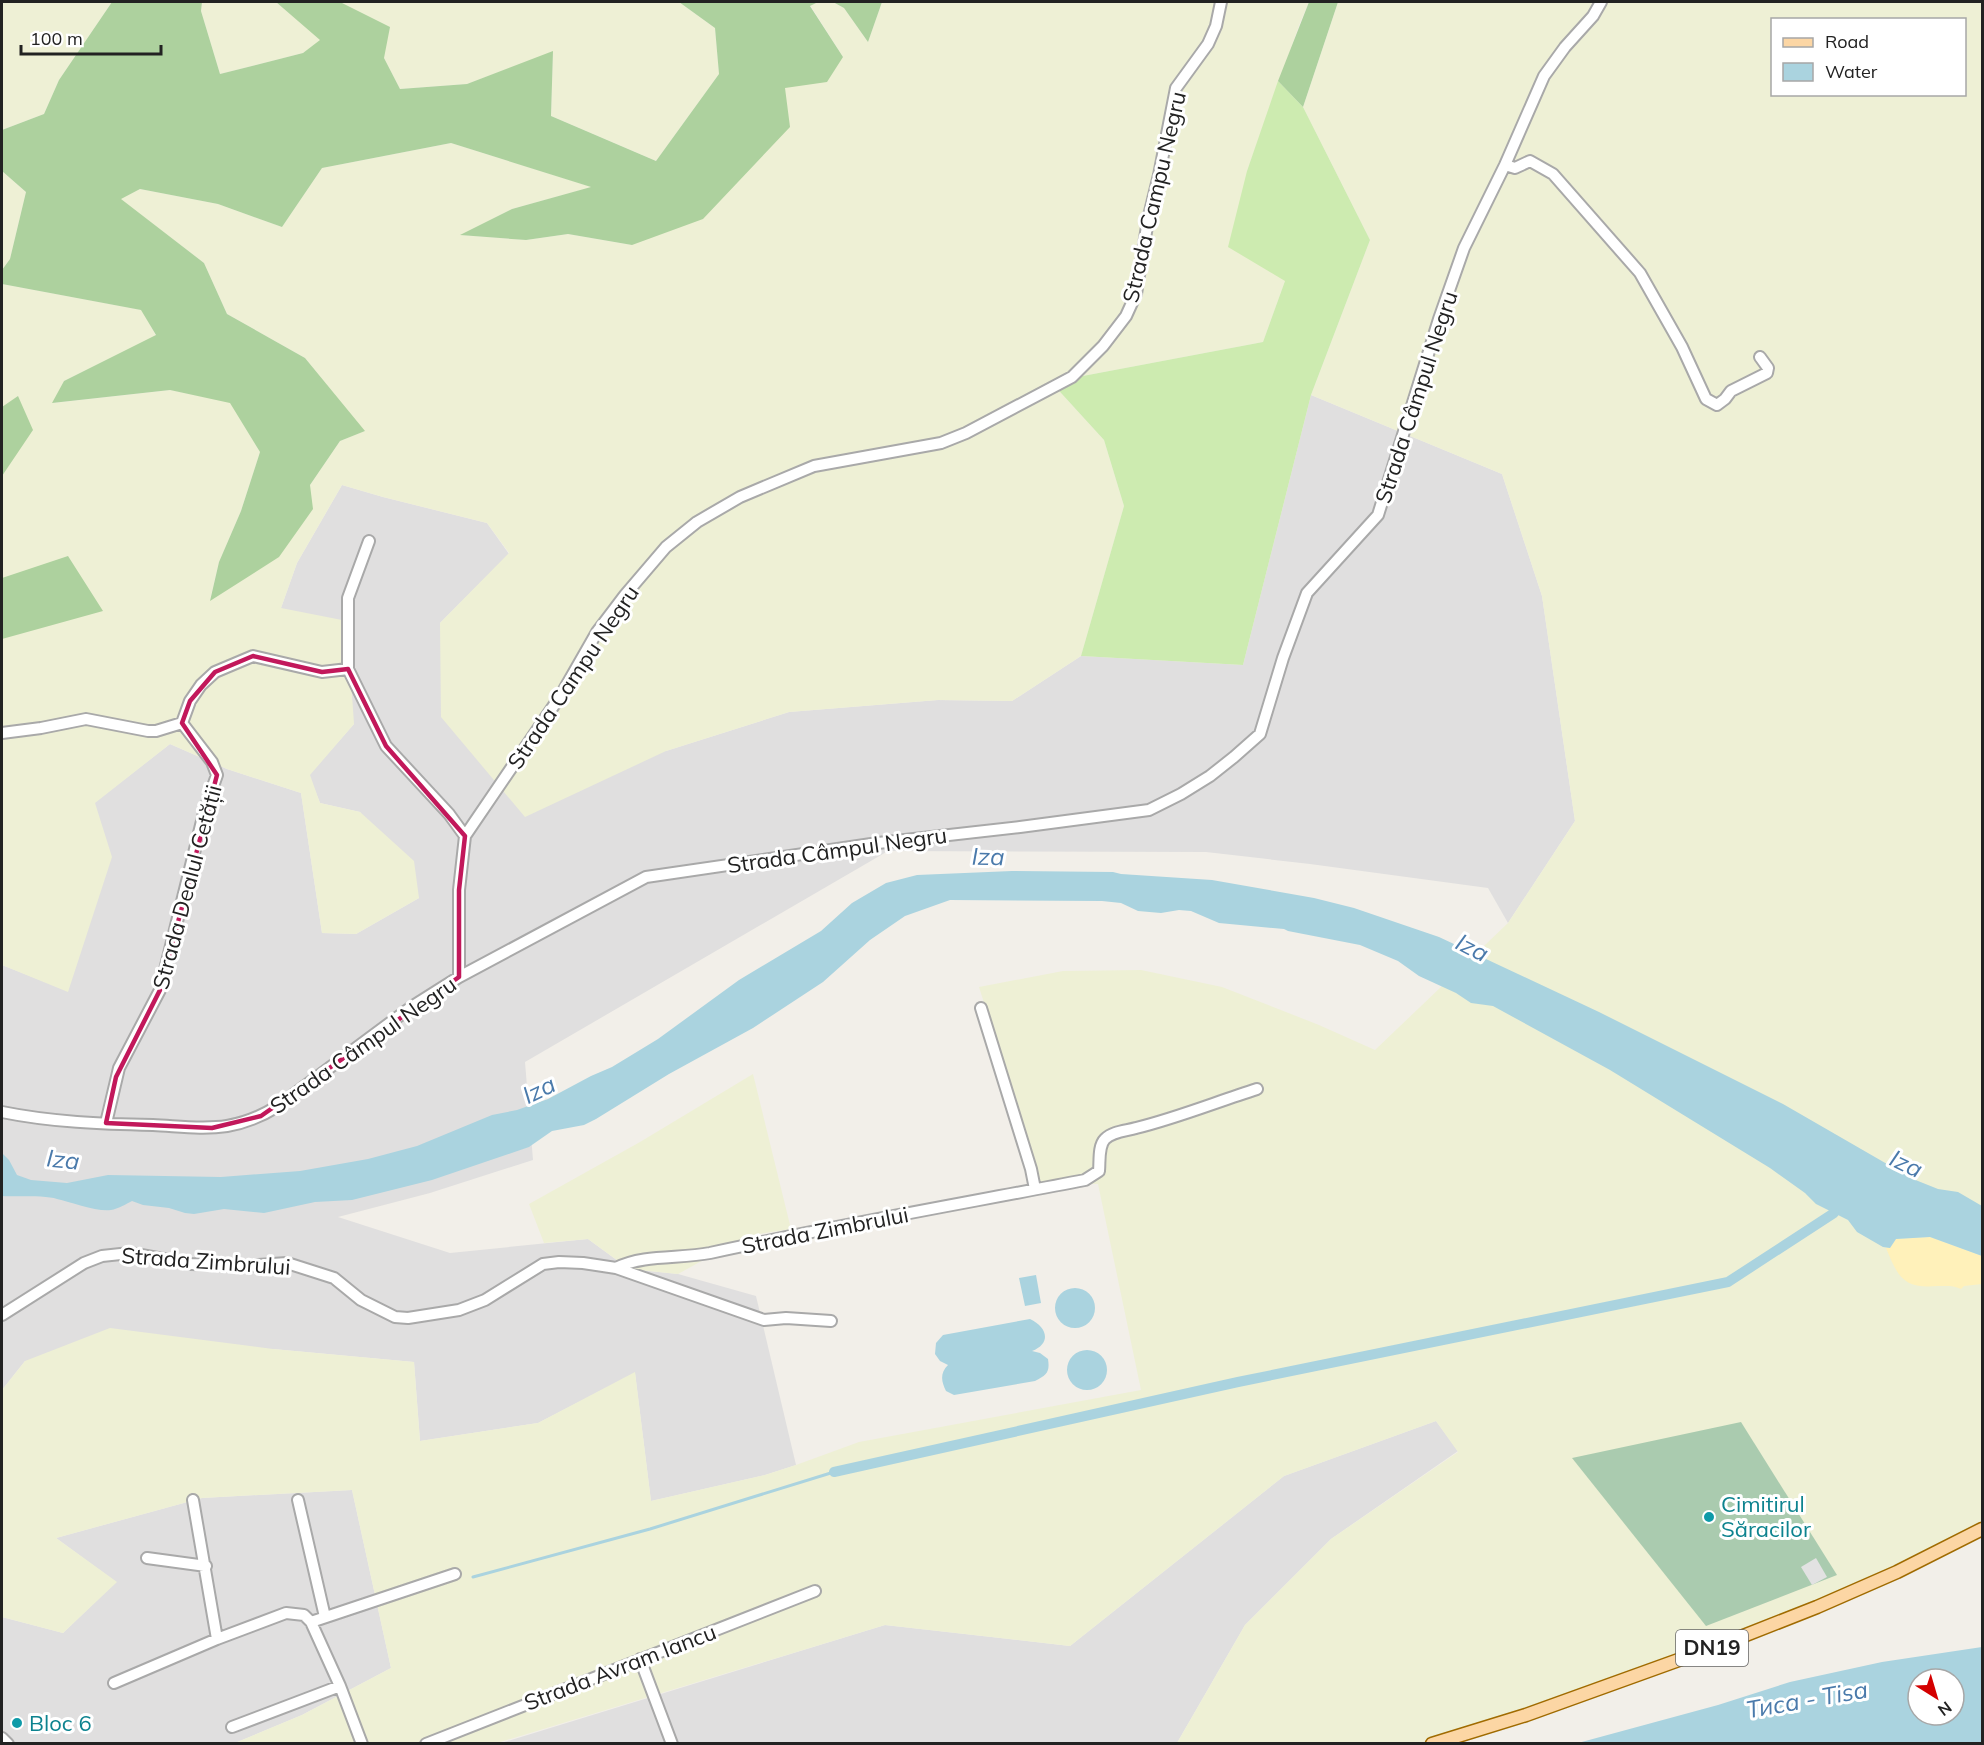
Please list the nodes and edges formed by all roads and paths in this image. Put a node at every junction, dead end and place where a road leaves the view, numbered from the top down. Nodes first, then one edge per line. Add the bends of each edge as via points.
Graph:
1 (1221, 2) edge
2 (1601, 2) edge
3 (1505, 165) junction
4 (1760, 357) dead end
5 (369, 541) dead end
6 (348, 669) junction
7 (182, 723) junction
8 (2, 733) edge
9 (465, 836) junction
10 (459, 977) junction
11 (981, 1008) dead end
12 (1257, 1089) dead end
13 (2, 1112) edge
14 (106, 1123) junction
15 (1035, 1189) junction
16 (616, 1268) junction
17 (2, 1315) edge
18 (831, 1321) dead end
19 (193, 1500) dead end
20 (298, 1500) dead end
21 (1983, 1529) edge
22 (147, 1558) dead end
23 (206, 1566) junction
24 (455, 1574) dead end
25 (815, 1591) dead end
26 (325, 1617) junction
27 (311, 1622) junction
28 (217, 1639) junction
29 (640, 1659) junction
30 (114, 1683) dead end
31 (340, 1686) junction
32 (232, 1727) dead end
33 (2, 1738) edge
34 (8, 1743) edge
35 (362, 1743) edge
36 (426, 1743) edge
37 (672, 1743) edge
38 (1432, 1743) edge

1 - 9 street, Strada Campu Negru via 1208,44 1176,88 1136,294 1126,316 1102,345 1072,377 966,433 941,443 814,466 740,497 697,522 666,547 597,632 561,695
2 - 3 street, Strada Câmpul Negru via 1544,75
3 - 4 street via 1515,168 1530,161 1553,174 1619,248 1652,291 1711,403 1717,405 1731,391 1767,373
3 - 10 street, Strada Câmpul Negru via 1464,248 1378,515 1307,593 1260,734 1210,776 1149,810 878,843 646,877
5 - 6 street via 348,598
6 - 7 street via 322,672 253,656 215,672 201,685
6 - 9 street via 386,746
7 - 8 street via 148,731 86,719
7 - 14 street, Strada Dealul Cetății via 212,762 217,775 160,990 119,1068
9 - 10 street, Strada Campu Negru via 459,890
10 - 14 street, Strada Câmpul Negru via 410,1008 278,1106 253,1119 212,1128
11 - 15 street
12 - 15 street, Strada Zimbrului via 1175,1119 1113,1134 1101,1146 1099,1171 1093,1176
13 - 14 street, Strada Câmpul Negru via 38,1119
15 - 16 street, Strada Zimbrului via 704,1254 628,1262
16 - 17 street, Strada Zimbrului via 543,1264 485,1300 459,1310 408,1318 395,1317 361,1300 334,1278 287,1263 191,1264 118,1253 84,1263
16 - 18 street, Strada Zimbrului via 764,1320
19 - 23 street
20 - 26 street
21 - 38 main road, DN19 via 1887,1576 1733,1640 1526,1715
22 - 23 street
23 - 28 street
24 - 26 street
25 - 29 street, Strada Avram Iancu
26 - 27 street
27 - 28 street via 304,1615 286,1613
27 - 31 street
28 - 30 street
29 - 36 street, Strada Avram Iancu
29 - 37 street
31 - 32 street
31 - 35 street
33 - 34 street

